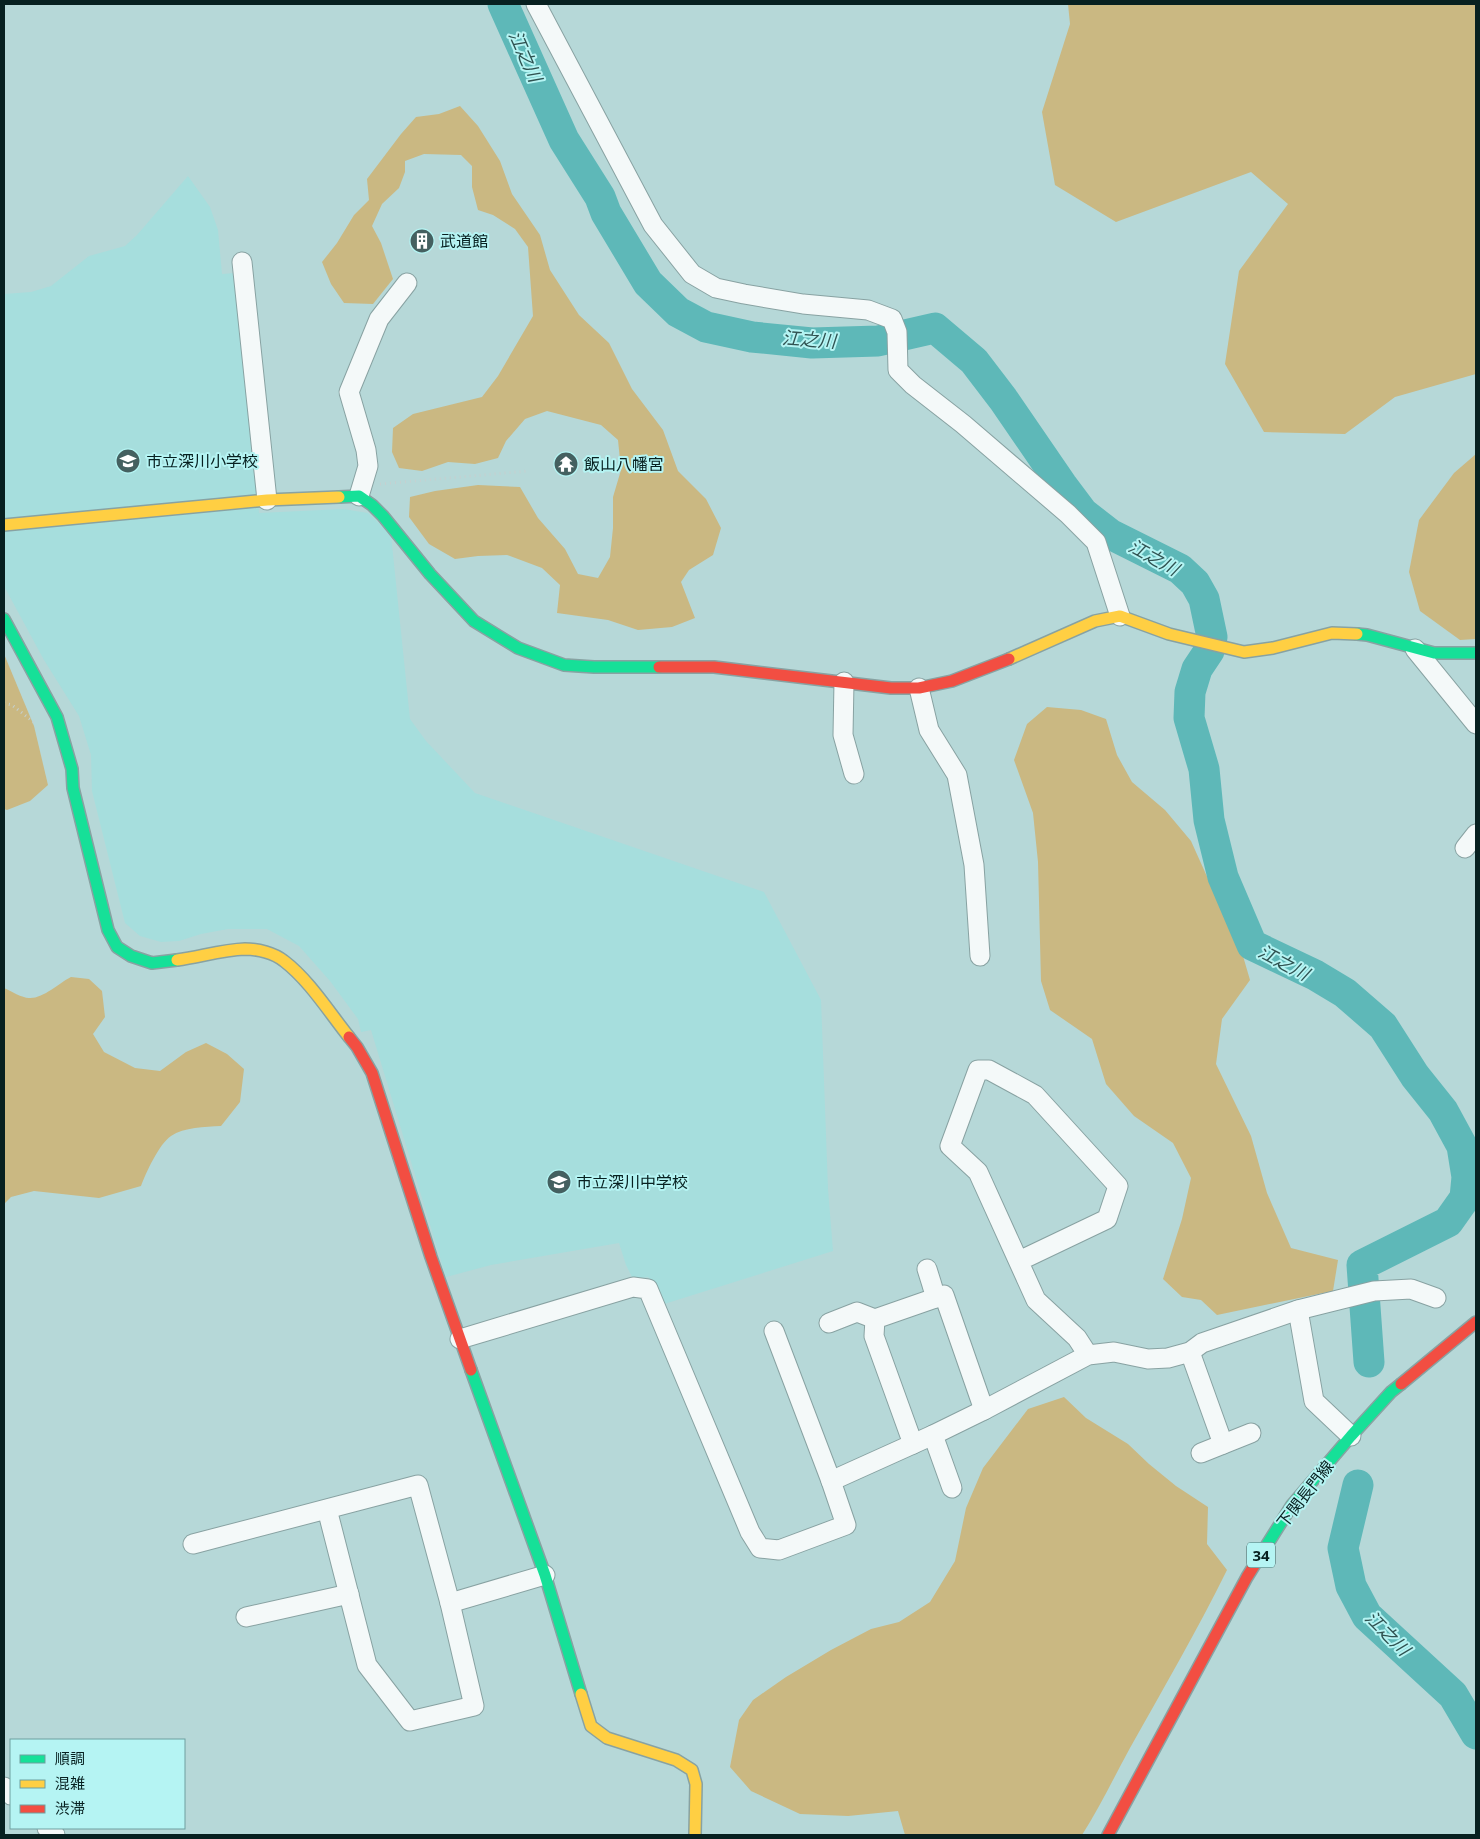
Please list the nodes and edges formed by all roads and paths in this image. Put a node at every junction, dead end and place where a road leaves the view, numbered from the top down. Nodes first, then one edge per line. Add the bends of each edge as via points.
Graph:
1 (536, 4) edge
2 (242, 262) dead end
3 (407, 283) dead end
4 (528, 471) dead end
5 (361, 491) junction
6 (267, 500) junction
7 (4, 525) edge
8 (1120, 616) junction
9 (4, 619) edge
10 (1415, 648) junction
11 (1476, 653) edge
12 (844, 682) junction
13 (919, 688) junction
14 (4, 704) edge
15 (1476, 724) edge
16 (37, 725) dead end
17 (854, 774) dead end
18 (980, 956) dead end
19 (1018, 1261) junction
20 (927, 1269) dead end
21 (936, 1298) junction
22 (1436, 1298) dead end
23 (1298, 1310) junction
24 (875, 1319) junction
25 (1476, 1322) edge
26 (829, 1323) dead end
27 (774, 1331) dead end
28 (460, 1339) junction
29 (1190, 1352) junction
30 (1088, 1355) junction
31 (984, 1410) junction
32 (1251, 1433) dead end
33 (933, 1435) junction
34 (1351, 1436) junction
35 (912, 1444) junction
36 (1223, 1444) junction
37 (1200, 1453) dead end
38 (832, 1481) junction
39 (952, 1488) dead end
40 (327, 1509) junction
41 (192, 1544) dead end
42 (545, 1575) junction
43 (349, 1594) junction
44 (450, 1604) junction
45 (246, 1618) dead end
46 (695, 1835) edge
47 (1108, 1835) edge

1 - 8 street via 653,225 692,274 716,288 803,304 868,310 892,319 897,332 898,370 1068,514 1096,542
2 - 6 street
3 - 5 street via 379,319 349,392 368,466
4 - 5 path
5 - 6 street
5 - 12 street via 474,621 518,648 564,665 714,668
6 - 7 street
8 - 10 street via 1169,634 1244,652 1332,633 1366,635
8 - 13 street via 1095,621 952,681
9 - 28 street via 56,717 72,769 73,788 108,930 118,947 131,956 152,963 247,948 283,960 299,975 357,1047 372,1073
10 - 11 street via 1434,653
10 - 15 street
12 - 13 street
12 - 17 street via 843,735
13 - 18 street via 930,730 957,775 974,865
14 - 16 path via 12,704
19 - 19 street via 978,1172 950,1146 978,1070 989,1070 1035,1095 1118,1186 1107,1219
19 - 30 street via 1036,1300 1077,1338
20 - 21 street
21 - 24 street
21 - 31 street via 944,1295
22 - 23 street via 1411,1288 1374,1291
23 - 29 street via 1202,1343
23 - 34 street via 1314,1402
24 - 26 street via 857,1312
24 - 35 street via 874,1336
25 - 34 street, 下関長門線 / 34 via 1392,1392
27 - 38 street
28 - 38 street via 632,1287 648,1289 750,1532 760,1548 779,1550 846,1525
28 - 42 street
29 - 30 street via 1148,1359 1114,1352
29 - 36 street
30 - 31 street
31 - 33 street
32 - 36 street
33 - 35 street
33 - 39 street
34 - 47 street, 下関長門線 / 34 via 1292,1505 1247,1577
35 - 38 street
36 - 37 street
40 - 41 street
40 - 43 street
40 - 44 street via 418,1485
42 - 44 street
42 - 46 street via 591,1726 607,1738 676,1760 692,1770 696,1784
43 - 44 street via 366,1665 410,1721 474,1706
43 - 45 street

